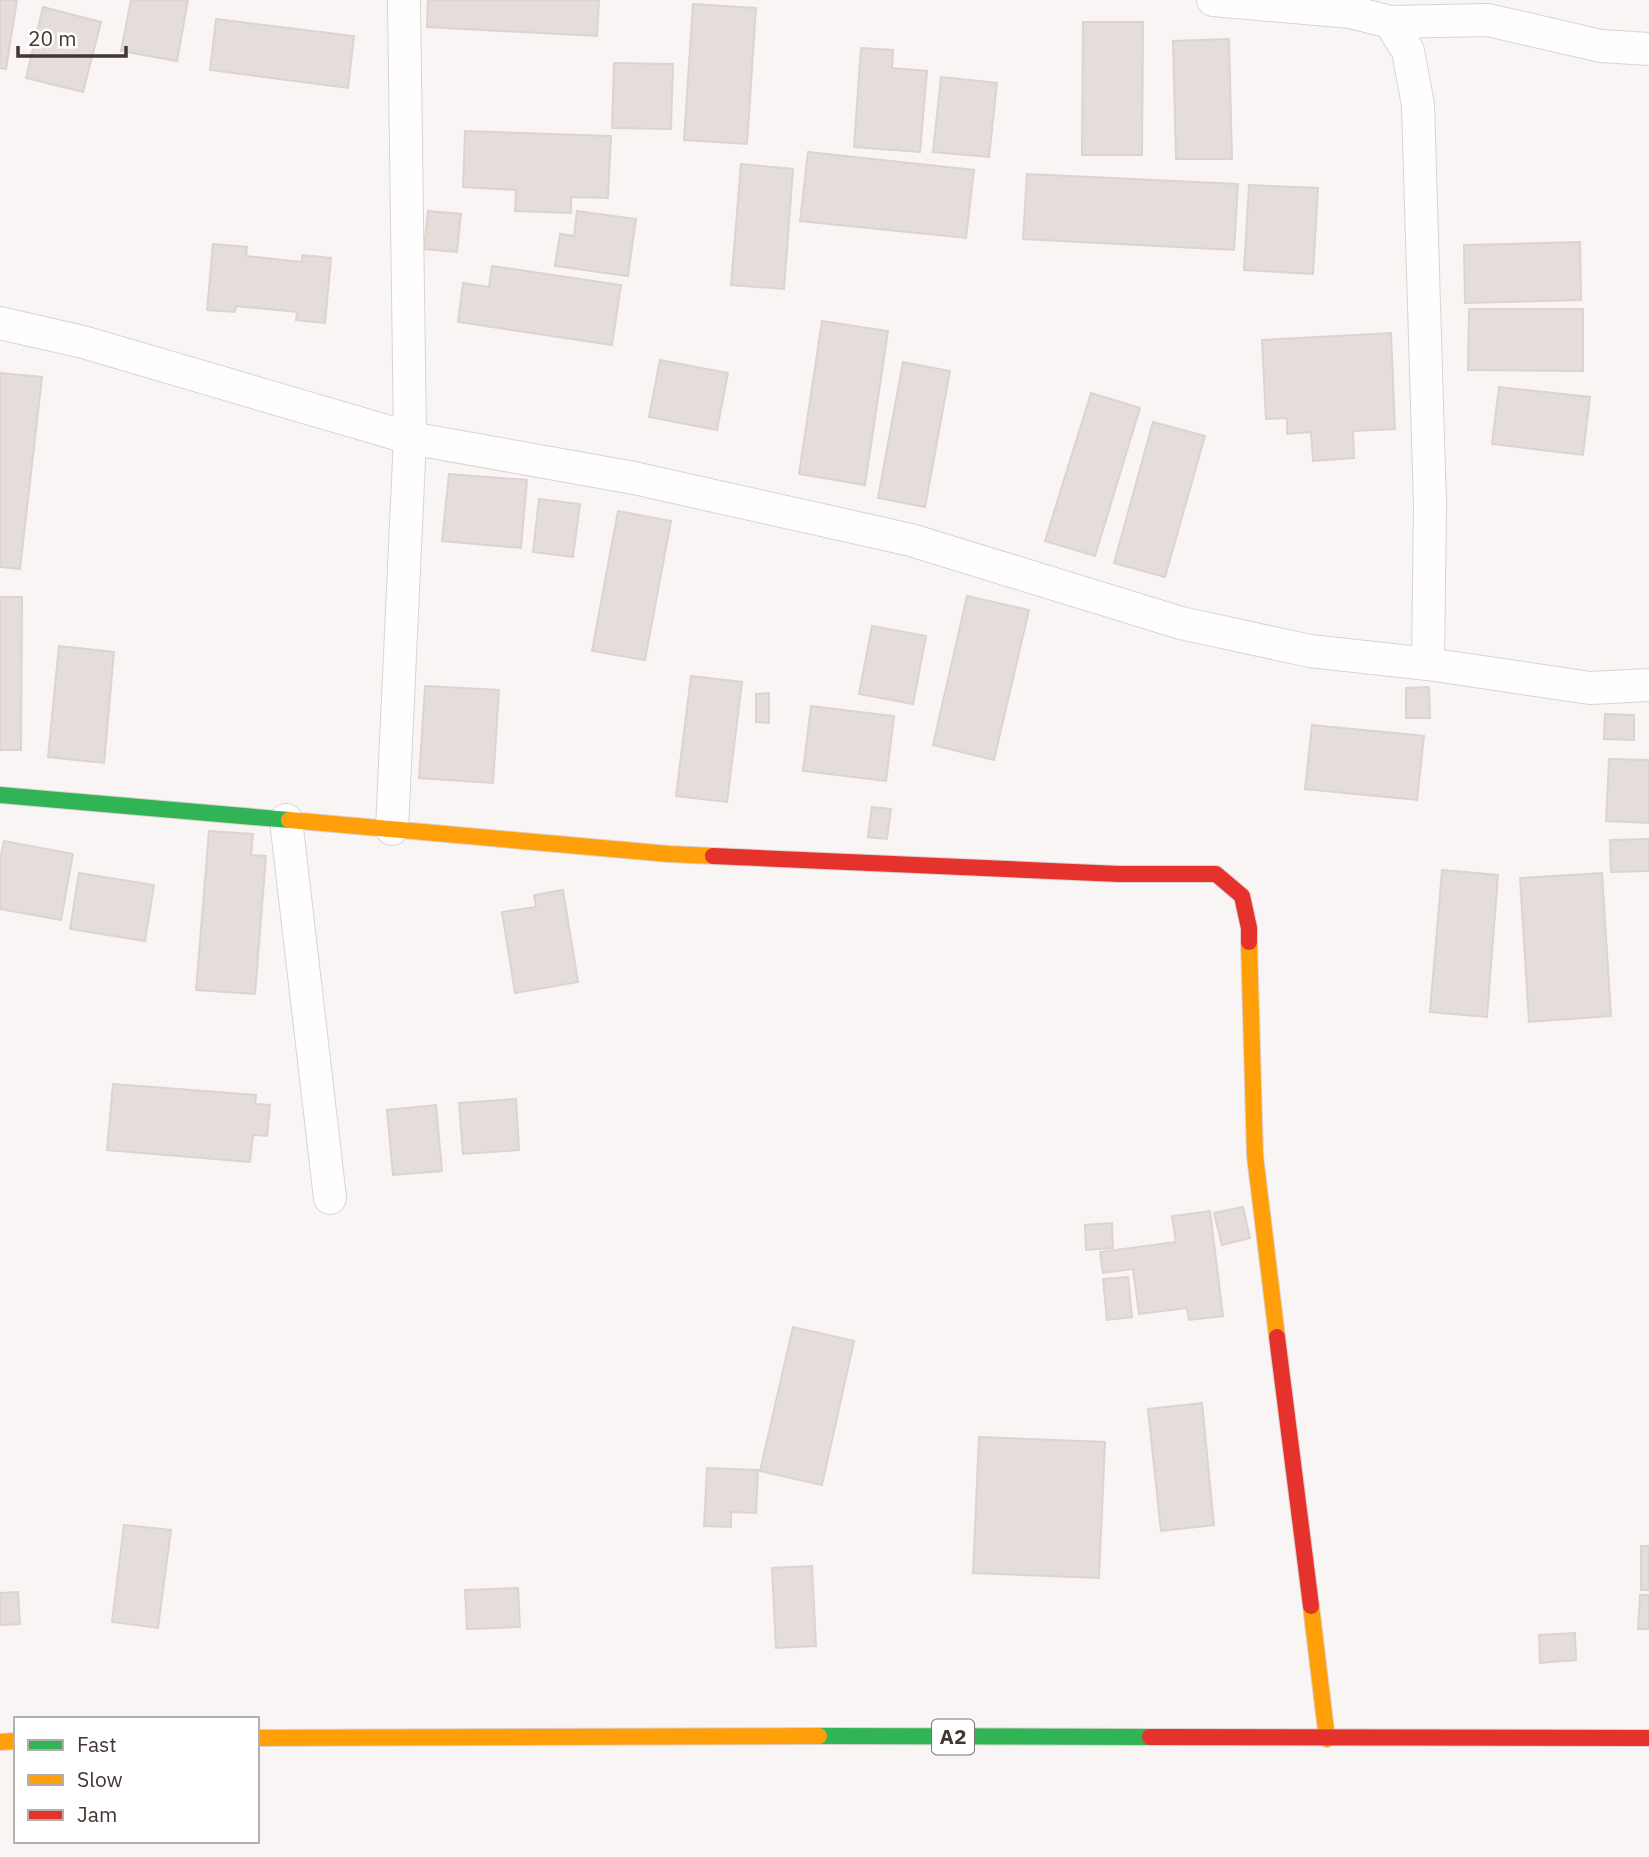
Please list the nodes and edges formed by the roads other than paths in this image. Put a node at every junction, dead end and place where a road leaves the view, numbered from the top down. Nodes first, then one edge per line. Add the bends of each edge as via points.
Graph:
1 (404, 0) edge
2 (1213, 0) edge
3 (1390, 22) junction
4 (1649, 49) edge
5 (0, 323) edge
6 (410, 438) junction
7 (1428, 664) junction
8 (1649, 685) edge
9 (0, 795) edge
10 (286, 820) junction
11 (392, 829) junction
12 (330, 1198) dead end
13 (259, 1738) edge
14 (1649, 1738) edge
15 (1327, 1739) junction

1 - 6 street
2 - 3 street via 1351,12
3 - 4 street via 1488,20 1601,46
3 - 7 street via 1408,51 1418,105 1430,504
5 - 6 street via 83,342
6 - 7 street via 634,478 911,540 1181,623 1310,651
6 - 11 street
7 - 8 street via 1590,688
9 - 10 main road
10 - 11 main road
10 - 12 street
11 - 15 main road via 670,854 1119,874 1216,874 1242,897 1249,928 1255,1156
13 - 15 main road, A2 via 509,1734
14 - 15 main road, A2

